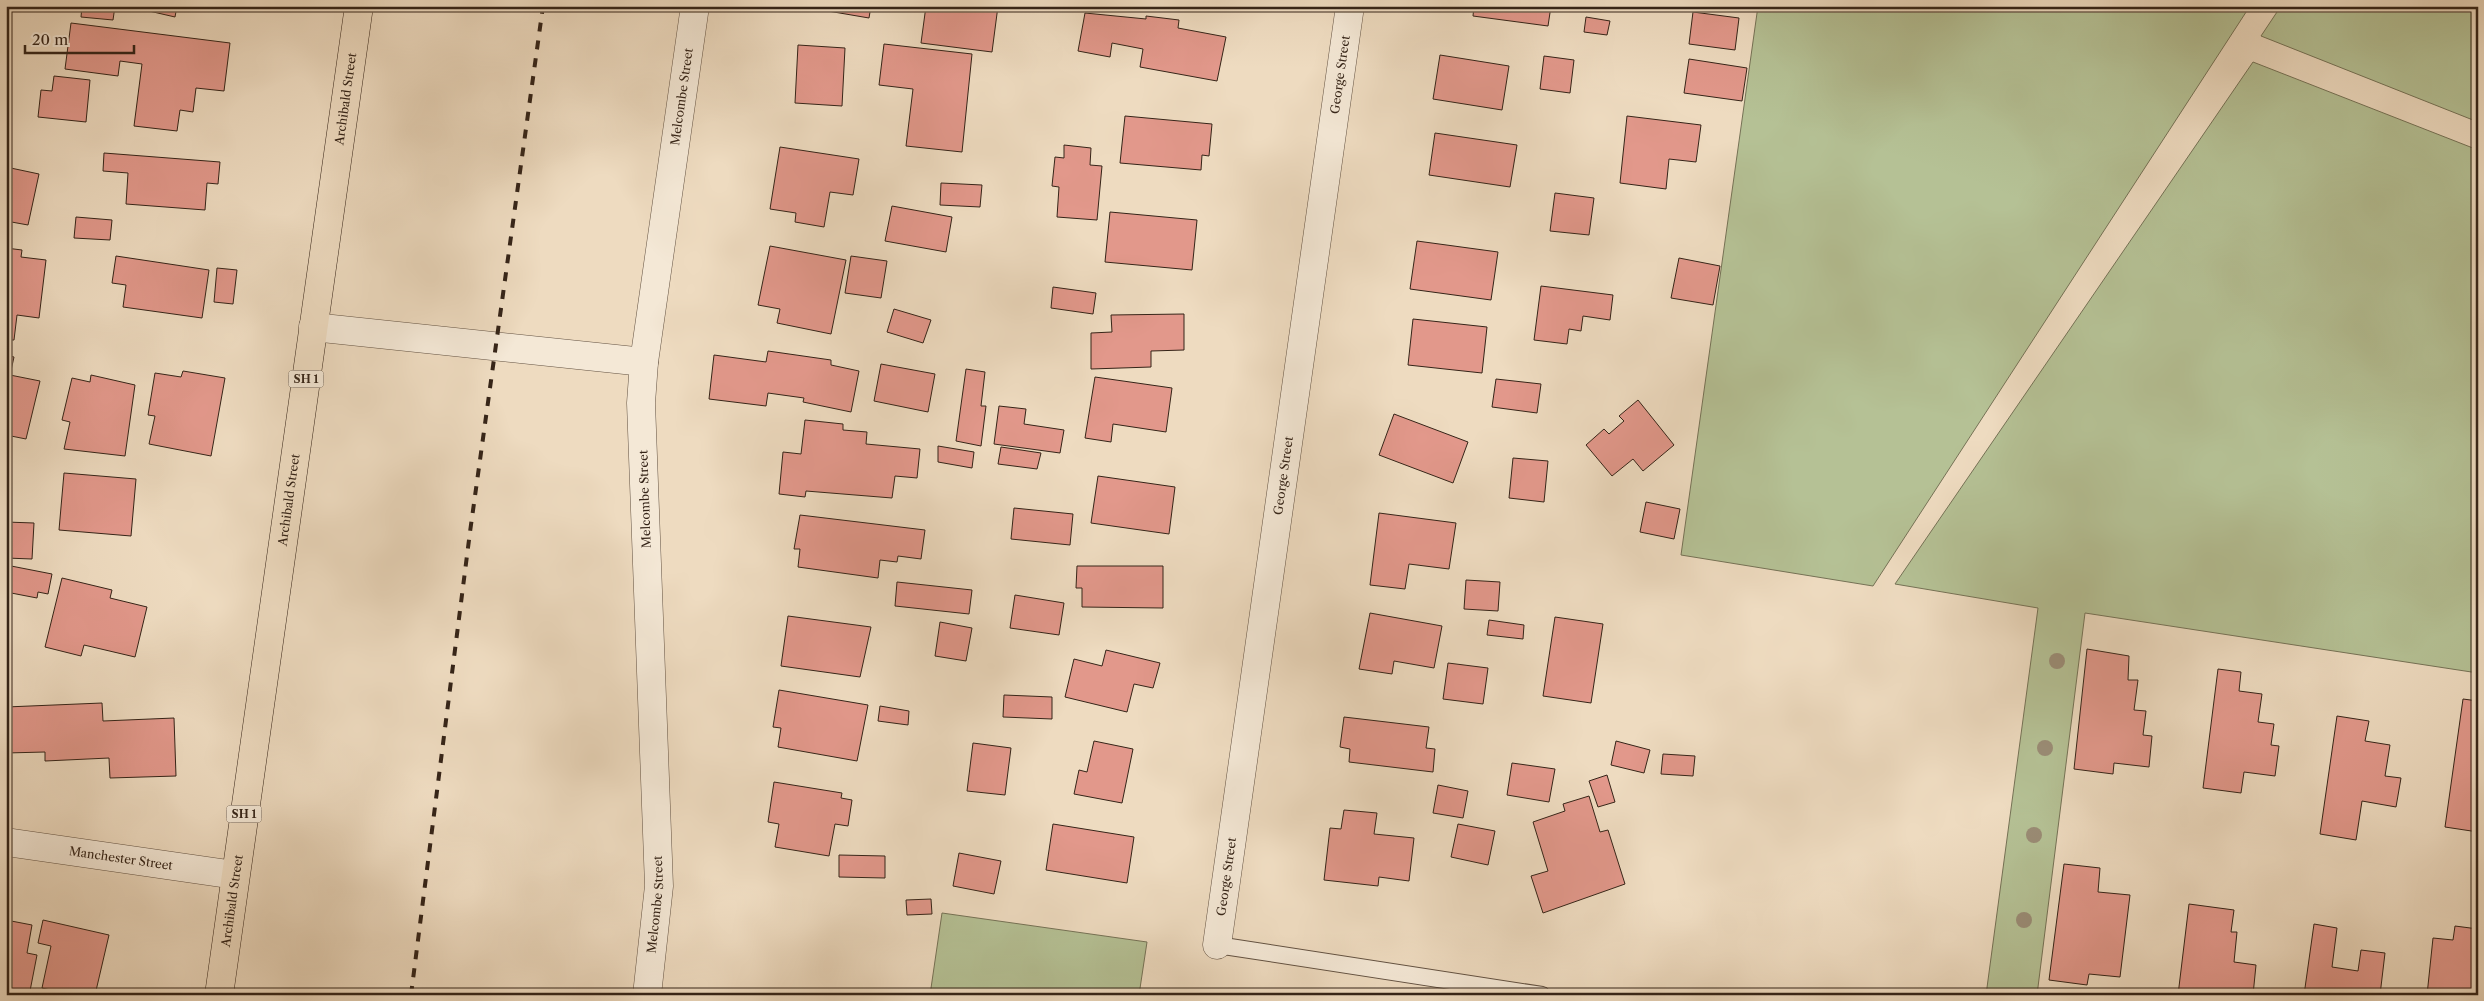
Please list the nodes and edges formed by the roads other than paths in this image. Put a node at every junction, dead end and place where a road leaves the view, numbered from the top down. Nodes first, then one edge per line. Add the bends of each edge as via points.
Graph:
1 (358, 6) edge
2 (695, 6) edge
3 (1350, 6) edge
4 (313, 327) junction
5 (644, 362) junction
6 (6, 842) edge
7 (235, 875) junction
8 (1217, 945) joint
9 (219, 995) edge
10 (647, 995) edge
11 (1542, 995) edge

1 - 4 highway, Archibald Street / SH 1
2 - 5 street, Melcombe Street
3 - 8 street, George Street
4 - 5 street
4 - 7 highway, Archibald Street / SH 1
5 - 10 street, Melcombe Street via 641,403 659,886
6 - 7 street, Manchester Street
7 - 9 highway, Archibald Street / SH 1
8 - 11 lane

